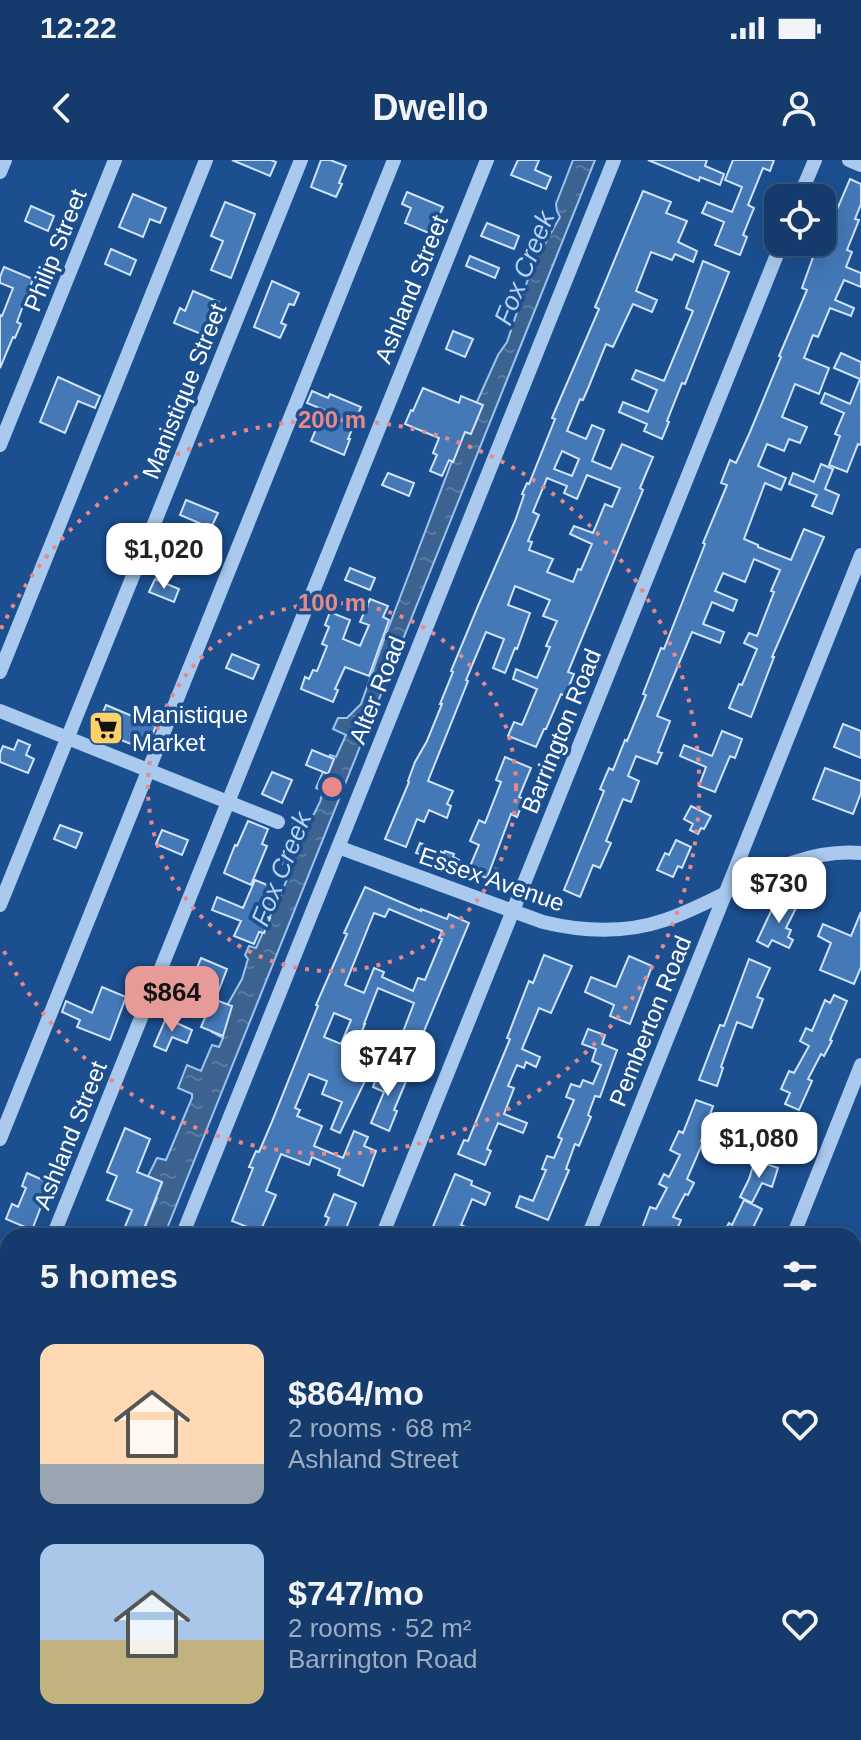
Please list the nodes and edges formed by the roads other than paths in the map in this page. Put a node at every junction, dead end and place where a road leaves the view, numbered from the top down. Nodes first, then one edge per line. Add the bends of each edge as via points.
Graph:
1 (5, 160) edge
2 (115, 160) edge
3 (206, 160) edge
4 (301, 160) edge
5 (394, 160) edge
6 (487, 160) edge
7 (614, 160) edge
8 (815, 160) edge
9 (849, 160) edge
10 (861, 165) edge
11 (0, 172) edge
12 (805, 184) edge
13 (776, 256) edge
14 (0, 445) edge
15 (861, 555) edge
16 (0, 672) edge
17 (0, 711) edge
18 (67, 737) junction
19 (148, 770) junction
20 (227, 802) junction
21 (278, 822) dead end
22 (338, 847) junction
23 (861, 853) edge
24 (725, 893) junction
25 (0, 905) edge
26 (512, 912) junction
27 (861, 1065) edge
28 (0, 1139) edge
29 (56, 1228) edge
30 (185, 1228) edge
31 (385, 1228) edge
32 (591, 1228) edge
33 (796, 1228) edge

1 - 11 street
2 - 14 street, Philip Street
3 - 16 street
4 - 18 street, Manistique Street
5 - 19 street
6 - 20 street, Ashland Street
7 - 22 street, Alter Road
8 - 12 street
9 - 10 street
13 - 26 street, Barrington Road
15 - 24 street, Pemberton Road
17 - 18 street
18 - 19 street
18 - 25 street, Manistique Street
19 - 20 street
19 - 28 street
20 - 21 street
20 - 29 street, Ashland Street
22 - 26 street, Essex Avenue
22 - 30 street, Alter Road
23 - 24 street, Essex Avenue via 812,856
24 - 26 street, Essex Avenue via 666,920 619,930 569,928
24 - 32 street, Pemberton Road
26 - 31 street, Barrington Road
27 - 33 street

